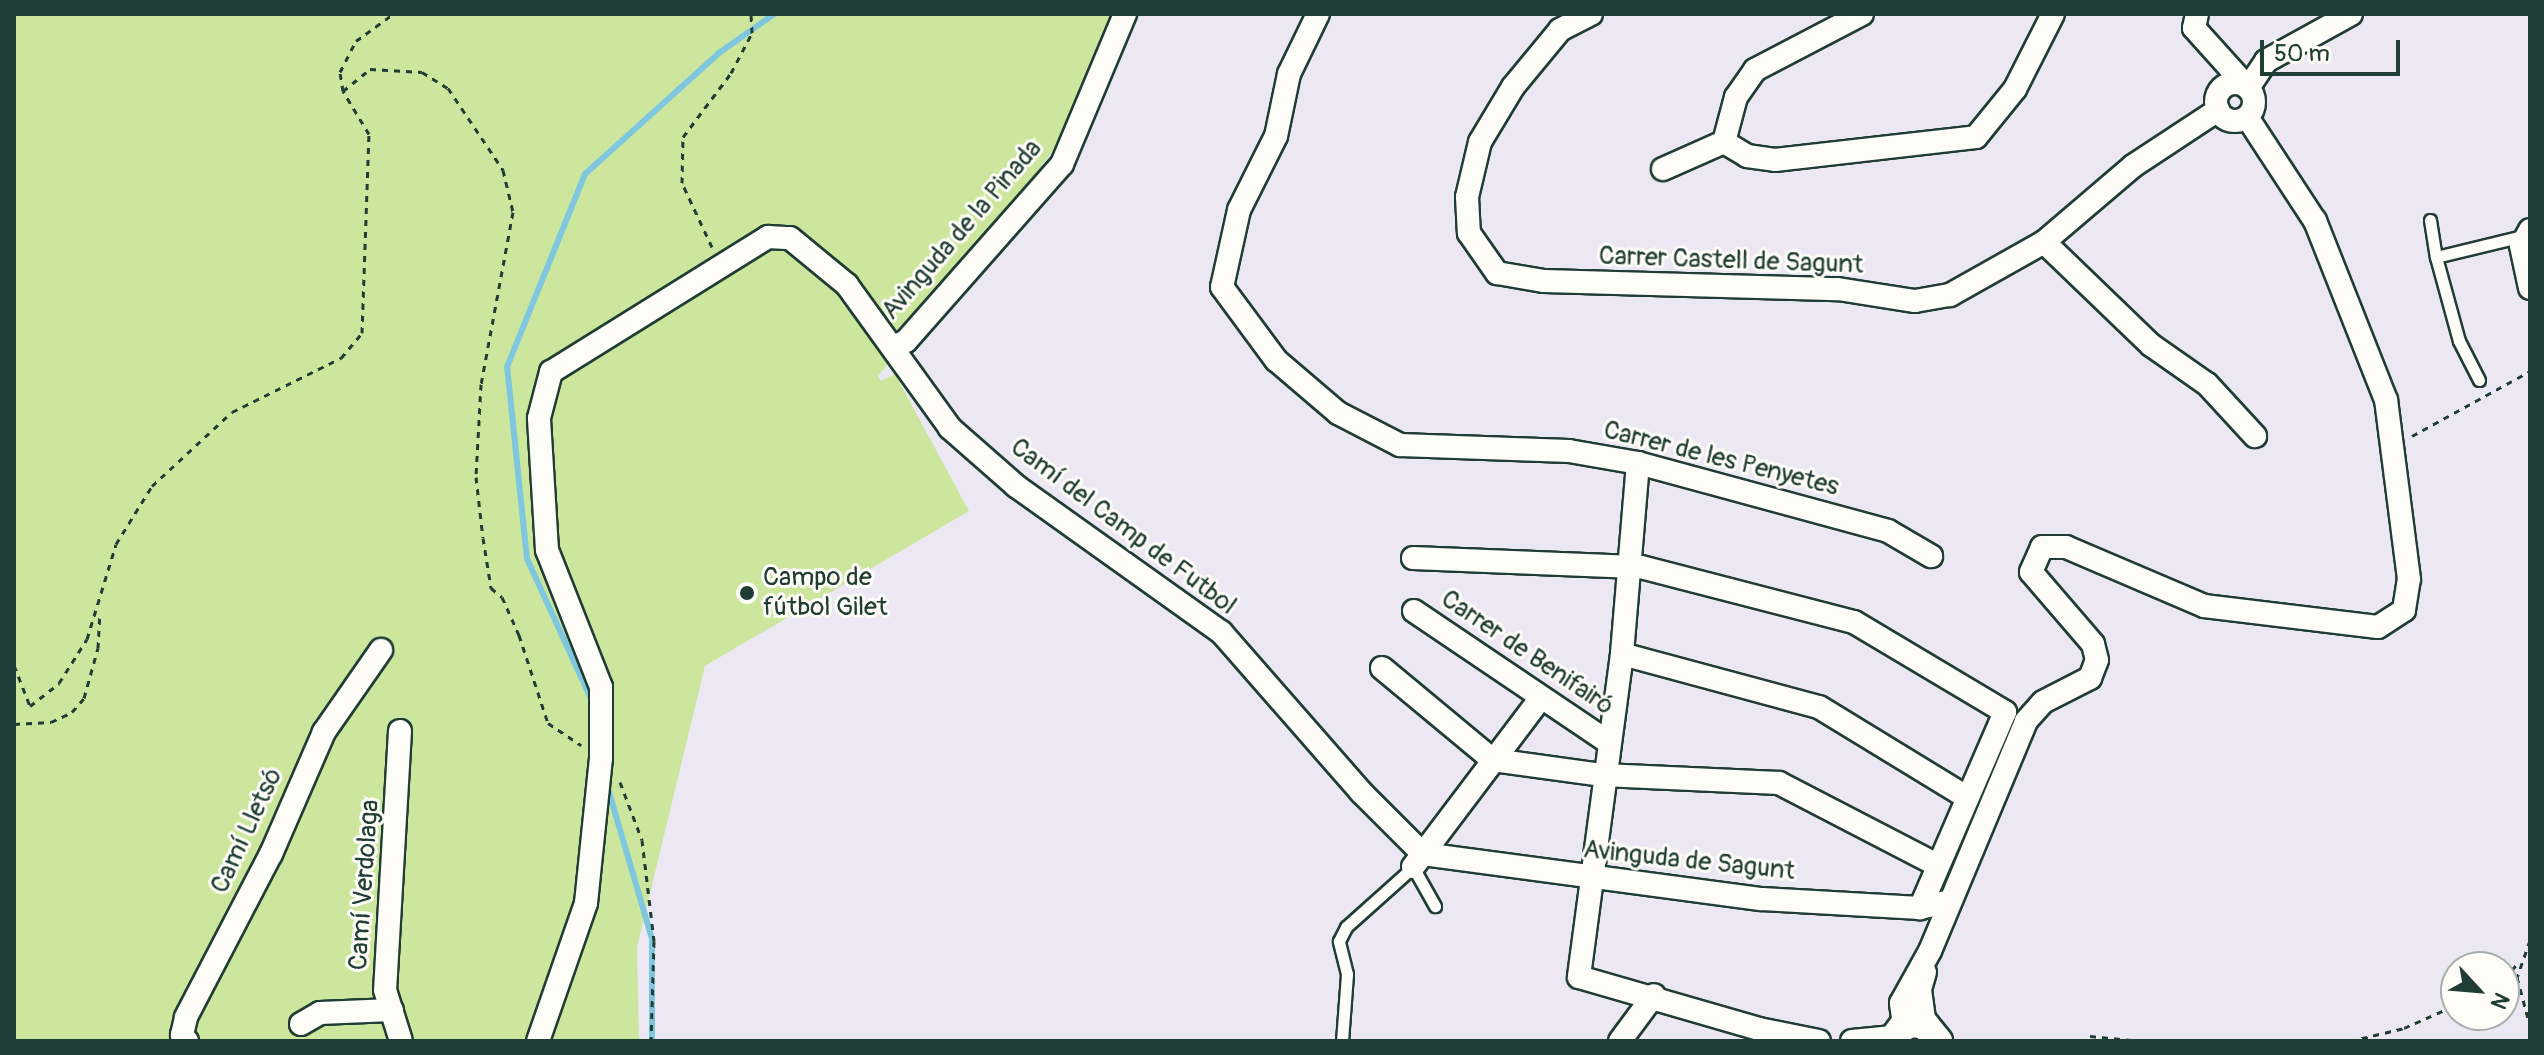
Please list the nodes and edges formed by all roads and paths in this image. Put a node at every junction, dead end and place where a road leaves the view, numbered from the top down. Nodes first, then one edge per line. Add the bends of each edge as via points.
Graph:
1 (393, 14) edge
2 (751, 14) edge
3 (1125, 14) edge
4 (1318, 14) edge
5 (1591, 14) edge
6 (1862, 14) edge
7 (2053, 14) edge
8 (2197, 14) edge
9 (2351, 14) edge
10 (2248, 88) junction
11 (343, 91) junction
12 (2218, 110) junction
13 (2247, 117) junction
14 (1724, 142) junction
15 (1663, 169) dead end
16 (2430, 220) dead end
17 (2529, 232) edge
18 (2044, 242) junction
19 (2436, 257) junction
20 (720, 264) junction
21 (2530, 288) edge
22 (896, 346) junction
23 (2530, 371) edge
24 (2479, 380) dead end
25 (2255, 436) dead end
26 (2395, 445) junction
27 (1638, 463) junction
28 (1931, 556) dead end
29 (1413, 558) dead end
30 (1630, 566) junction
31 (100, 610) junction
32 (1414, 611) dead end
33 (381, 650) dead end
34 (1622, 654) junction
35 (14, 665) edge
36 (1382, 668) dead end
37 (1540, 699) junction
38 (14, 724) edge
39 (400, 731) dead end
40 (1608, 742) junction
41 (601, 758) junction
42 (1493, 760) junction
43 (1603, 775) junction
44 (1965, 796) junction
45 (1418, 861) junction
46 (1937, 865) junction
47 (1590, 878) junction
48 (1950, 901) junction
49 (1435, 906) dead end
50 (1920, 908) junction
51 (2530, 940) edge
52 (2520, 960) edge
53 (2520, 988) edge
54 (1654, 995) junction
55 (392, 1010) junction
56 (2440, 1012) edge
57 (301, 1024) dead end
58 (2530, 1026) edge
59 (1905, 1036) edge
60 (2090, 1036) dead end
61 (187, 1041) edge
62 (401, 1041) edge
63 (538, 1041) edge
64 (651, 1041) edge
65 (1342, 1041) edge
66 (1620, 1041) edge
67 (1819, 1041) edge
68 (1852, 1041) edge
69 (2141, 1041) edge
70 (2350, 1041) edge

1 - 11 path via 356,41 340,72
2 - 20 path via 752,33 731,73 683,137 682,183
3 - 22 street, Avinguda de la Pinada via 1062,164 906,341
4 - 27 street, Carrer de les Penyetes via 1289,74 1276,136 1239,210 1229,244 1222,287 1254,335 1338,413 1400,445 1569,451
5 - 18 street, Carrer Castell de Sagunt via 1560,30 1513,87 1480,142 1467,197 1469,233 1497,273 1559,282 1838,289 1915,301 1950,295
6 - 14 street via 1755,70 1736,97
7 - 14 street via 2015,89 1976,137 1775,160 1747,156
8 - 10 street via 2194,28
9 - 10 street via 2266,61
10 - 12 street via 2239,83 2223,87
10 - 13 street via 2254,103
11 - 31 path via 369,134 362,333 341,358 232,412 178,458 133,509 116,544
11 - 41 path via 370,69 422,72 448,88 503,170 513,212 481,384 476,477 491,588 502,597 519,635 548,723
12 - 13 street via 2232,121
12 - 18 street, Carrer Castell de Sagunt via 2133,166
13 - 26 street via 2315,221 2386,400
14 - 15 street
16 - 19 lane
17 - 19 lane
17 - 21 street via 2521,246
18 - 25 street via 2151,345 2207,384
19 - 24 lane via 2459,341
20 - 22 street, Camí del Camp de Futbol via 768,237 790,238 847,285
20 - 41 street, Camí del Camp de Futbol via 551,372 539,418 547,550 601,687
22 - 45 street, Camí del Camp de Futbol via 950,428 1016,486 1221,632
23 - 26 path
26 - 48 street via 2409,579 2404,610 2378,627 2204,606 2066,547 2042,547 2031,572 2093,644 2097,660 2090,678 2043,702 2026,721
27 - 28 street, Carrer de les Penyetes via 1888,531
27 - 30 street
29 - 30 street
30 - 34 street
30 - 44 street via 1854,622 2005,712
31 - 35 path via 59,683 30,706
31 - 38 path via 98,648 84,698 72,712 51,722
32 - 37 street, Carrer de Benifairó
33 - 61 street, Camí Lletsó via 324,732 271,854 186,1017 182,1035
34 - 40 street
34 - 44 street via 1819,707
36 - 42 street
37 - 40 street, Carrer de Benifairó
37 - 42 street
39 - 55 street, Camí Verdolaga via 385,990
40 - 43 street
41 - 63 street, Camí del Camp de Futbol via 586,903
41 - 64 path via 615,767 642,840 654,941
42 - 43 street
42 - 45 street
43 - 46 street via 1779,783
43 - 47 street
44 - 46 street
45 - 47 street, Avinguda de Sagunt
45 - 49 lane
45 - 65 lane via 1346,927 1339,941 1347,974
46 - 50 street
47 - 50 street, Avinguda de Sagunt via 1762,899
47 - 54 street via 1579,977
48 - 50 street, Avinguda de Sagunt
48 - 59 street
51 - 52 path
53 - 58 path
54 - 66 street
54 - 67 street via 1759,1029
55 - 57 street via 320,1013
55 - 62 street, Camí Verdolaga
56 - 70 path via 2404,1028
59 - 68 street
60 - 69 path

